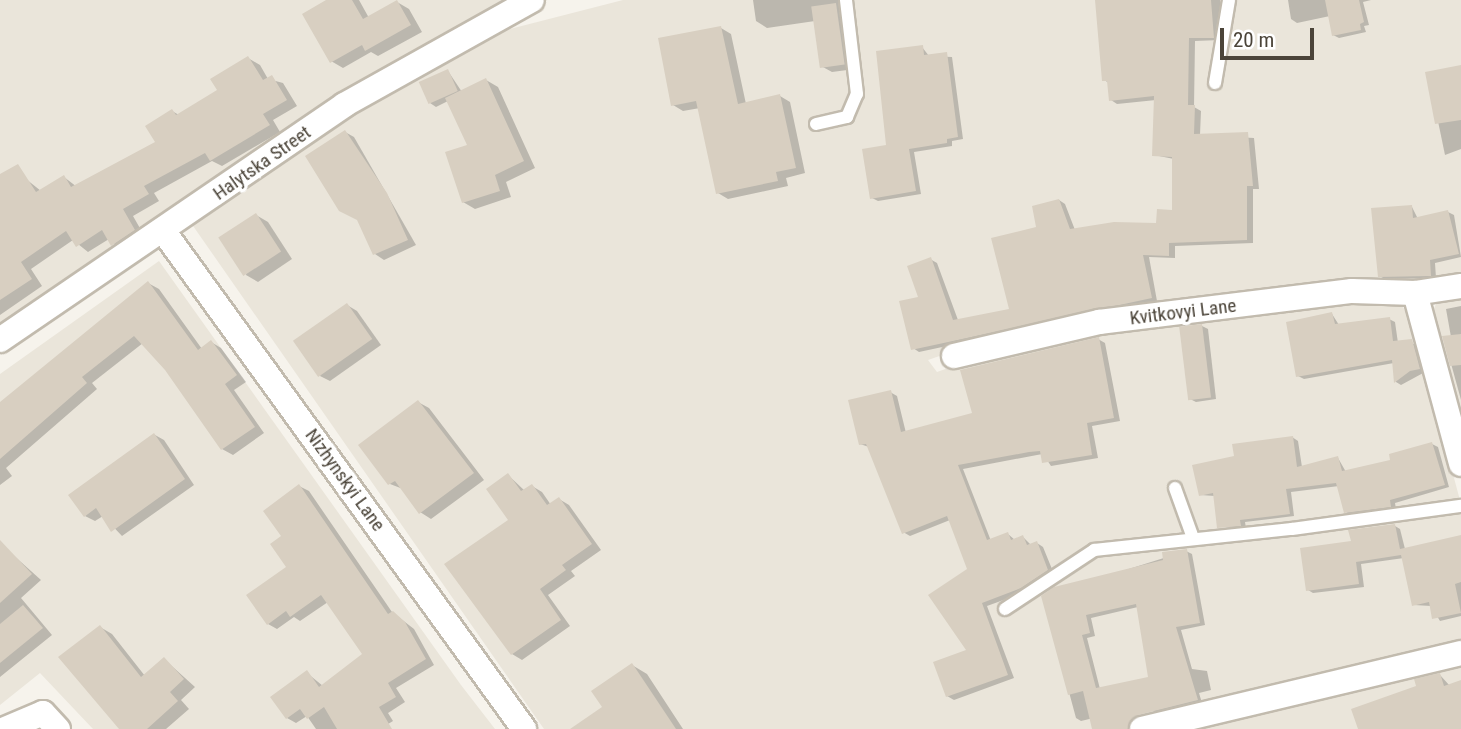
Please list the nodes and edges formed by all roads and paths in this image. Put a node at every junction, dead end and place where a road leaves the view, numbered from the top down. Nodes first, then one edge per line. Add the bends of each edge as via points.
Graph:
1 (531, 0) edge
2 (846, 0) edge
3 (1229, 0) edge
4 (1215, 83) dead end
5 (816, 124) dead end
6 (164, 232) junction
7 (1461, 286) edge
8 (1415, 293) junction
9 (0, 340) edge
10 (954, 356) dead end
11 (1461, 464) edge
12 (1175, 488) dead end
13 (1461, 506) edge
14 (1193, 538) junction
15 (1005, 609) dead end
16 (1461, 653) edge
17 (5, 729) edge
18 (58, 729) edge
19 (524, 729) edge
20 (1142, 729) edge

1 - 6 street, Halytska Street via 344,105
2 - 5 lane via 857,94 847,117
3 - 4 lane
6 - 9 street, Halytska Street
6 - 19 street, Nizhynskyi Lane
7 - 8 street, Kvitkovyi Lane
8 - 10 street, Kvitkovyi Lane via 1352,291 1099,322
8 - 11 street
12 - 14 lane
13 - 14 lane via 1292,530
14 - 15 lane via 1094,550
16 - 20 street
17 - 18 street via 43,713

